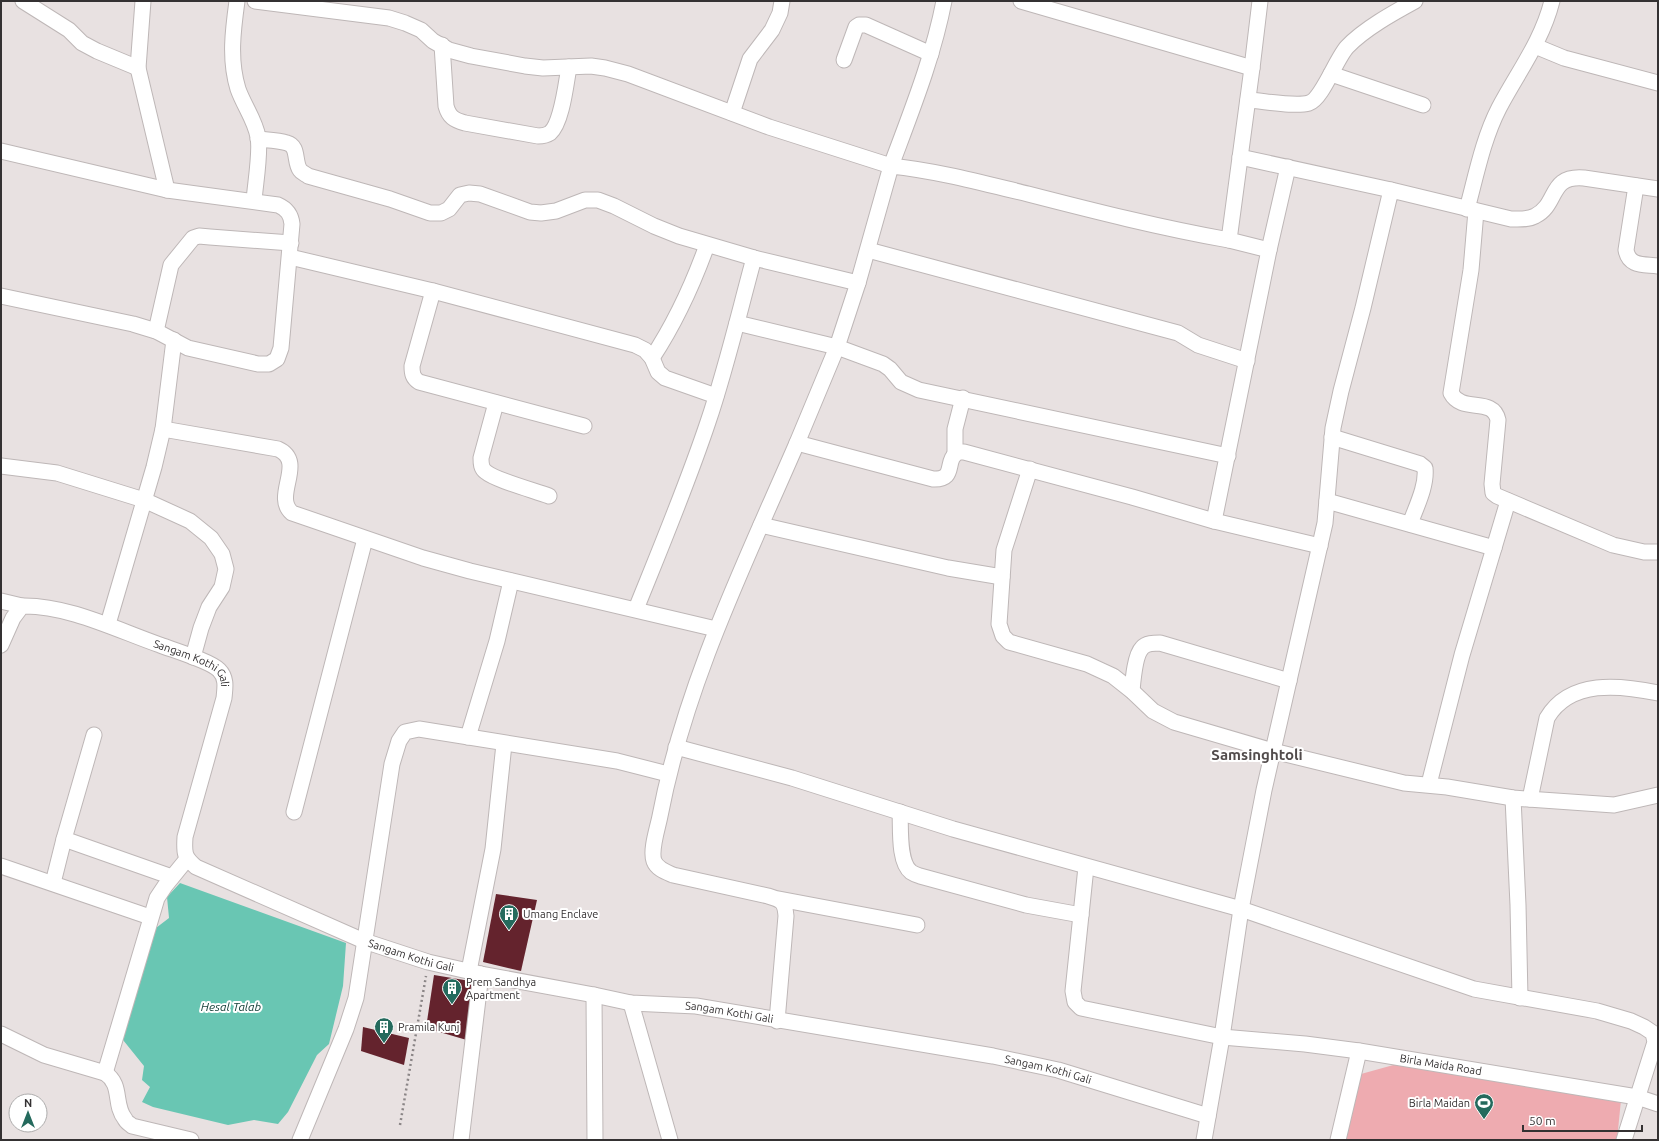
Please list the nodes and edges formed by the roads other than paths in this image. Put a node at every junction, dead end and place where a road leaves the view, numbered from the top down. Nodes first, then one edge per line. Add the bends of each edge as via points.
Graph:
1 (23, 1) edge
2 (143, 1) edge
3 (237, 1) edge
4 (255, 1) edge
5 (782, 1) edge
6 (944, 1) edge
7 (1021, 1) edge
8 (1260, 1) edge
9 (1415, 1) edge
10 (1552, 1) edge
11 (442, 46) junction
12 (1535, 46) junction
13 (931, 54) junction
14 (844, 60) dead end
15 (569, 67) junction
16 (138, 68) junction
17 (1252, 68) junction
18 (1330, 74) junction
19 (1658, 83) edge
20 (1248, 100) junction
21 (1423, 105) dead end
22 (732, 113) junction
23 (258, 139) junction
24 (1, 151) edge
25 (1240, 157) junction
26 (891, 166) junction
27 (1288, 167) junction
28 (1636, 186) junction
29 (1658, 189) edge
30 (167, 190) junction
31 (1391, 190) junction
32 (254, 202) junction
33 (1471, 210) junction
34 (1229, 240) junction
35 (707, 245) junction
36 (290, 250) junction
37 (868, 250) junction
38 (1269, 250) junction
39 (754, 258) junction
40 (1658, 266) edge
41 (858, 283) junction
42 (433, 291) junction
43 (1, 296) edge
44 (737, 323) junction
45 (156, 331) junction
46 (174, 340) junction
47 (837, 347) junction
48 (652, 358) junction
49 (1247, 361) junction
50 (716, 396) junction
51 (963, 398) junction
52 (496, 403) junction
53 (584, 426) dead end
54 (163, 429) junction
55 (1332, 437) junction
56 (797, 443) junction
57 (955, 453) junction
58 (1228, 456) junction
59 (1, 466) edge
60 (1030, 469) junction
61 (549, 496) dead end
62 (144, 500) junction
63 (1327, 501) junction
64 (1508, 501) junction
65 (1214, 521) junction
66 (1410, 524) junction
67 (761, 525) junction
68 (366, 538) junction
69 (1320, 546) junction
70 (1494, 548) junction
71 (1658, 552) edge
72 (1002, 577) junction
73 (511, 581) junction
74 (1, 601) edge
75 (22, 606) junction
76 (636, 609) junction
77 (108, 624) junction
78 (716, 629) junction
79 (1, 645) edge
80 (193, 657) junction
81 (1289, 681) junction
82 (1642, 690) junction
83 (1132, 691) junction
84 (1658, 693) edge
85 (1658, 702) edge
86 (94, 735) dead end
87 (468, 737) junction
88 (504, 744) junction
89 (676, 747) junction
90 (1273, 751) junction
91 (668, 774) junction
92 (1429, 784) junction
93 (1658, 795) edge
94 (1513, 798) junction
95 (1530, 799) junction
96 (294, 812) dead end
97 (900, 812) junction
98 (64, 839) junction
99 (187, 859) junction
100 (1, 866) edge
101 (1086, 867) junction
102 (172, 877) junction
103 (53, 883) junction
104 (779, 899) junction
105 (1241, 909) junction
106 (1081, 915) junction
107 (150, 917) junction
108 (917, 925) dead end
109 (364, 941) junction
110 (475, 973) junction
111 (594, 995) junction
112 (1520, 998) junction
113 (631, 1003) junction
114 (777, 1021) junction
115 (1, 1034) edge
116 (1222, 1037) junction
117 (1656, 1041) edge
118 (1359, 1051) junction
119 (105, 1073) junction
120 (1637, 1097) junction
121 (1658, 1104) edge
122 (1208, 1116) junction
123 (191, 1140) edge
124 (300, 1140) edge
125 (461, 1140) edge
126 (595, 1140) edge
127 (670, 1140) edge
128 (1204, 1140) edge
129 (1338, 1140) edge
130 (1624, 1140) edge

1 - 16 street via 69,30 82,43 97,52
2 - 16 street
3 - 23 street via 232,35 233,65 238,88 254,123
4 - 11 street via 390,18 421,30
5 - 22 street via 780,13 772,30 750,59
6 - 13 street
7 - 17 street
8 - 17 street
9 - 18 street via 1346,48
10 - 12 street
11 - 15 street via 471,56 525,66
11 - 15 street via 448,114 465,124 531,135 549,134 555,128
12 - 19 street via 1564,58
12 - 33 street via 1499,108 1487,137
13 - 14 street via 866,25 859,25
13 - 26 street
15 - 22 street via 591,66 628,74
16 - 30 street
17 - 20 street
18 - 20 street via 1320,94 1311,102 1299,104
18 - 21 street
20 - 25 street
22 - 26 street
23 - 32 street
23 - 35 street via 288,143 295,150 297,165 308,176 430,212 441,213 449,209 460,195 470,193 542,213 556,212 585,200 598,200 654,226
24 - 30 street
25 - 27 street
25 - 34 street
26 - 34 street via 950,174 1187,233
26 - 37 street
27 - 31 street
27 - 38 street
28 - 29 street
28 - 33 street via 1566,179 1536,216 1511,219
28 - 40 street via 1627,257 1636,263
30 - 32 street
31 - 33 street
31 - 55 street
32 - 36 street via 278,205 291,215
33 - 64 street via 1471,270 1451,393 1454,399 1461,403 1487,407 1497,414 1492,488 1497,496
34 - 38 street
35 - 39 street
35 - 48 street via 683,303
36 - 42 street
36 - 45 street via 210,237 193,238 170,265
36 - 46 street via 281,348 277,359 269,364 258,364 205,353
37 - 41 street
37 - 49 street via 1178,333 1198,345
38 - 49 street
39 - 41 street
39 - 44 street
41 - 47 street
42 - 48 street via 635,345 645,350
42 - 52 street via 412,366 414,378 419,382
43 - 45 street
44 - 47 street
44 - 50 street
45 - 46 street
46 - 54 street
47 - 51 street via 883,364 901,382 909,386
47 - 56 street
48 - 50 street via 658,372 665,378
49 - 58 street
50 - 76 street via 681,497
51 - 57 street via 955,429
51 - 58 street
52 - 53 street
52 - 61 street via 481,466 494,477
54 - 62 street
54 - 68 street via 285,452 289,457 290,466 285,502 287,508
55 - 63 street
55 - 66 street via 1420,464 1425,468 1424,484
56 - 57 street via 933,479 946,477
56 - 67 street
57 - 60 street via 964,452
58 - 65 street
59 - 62 street via 57,473
60 - 65 street
60 - 72 street via 1007,536
62 - 77 street
62 - 80 street via 190,521 211,538 222,554 226,569 222,587 206,614
63 - 66 street
63 - 69 street
64 - 70 street
64 - 71 street via 1613,545 1644,552
65 - 69 street
66 - 70 street
67 - 72 street via 948,568
67 - 78 street
68 - 73 street via 423,558
68 - 96 street
69 - 81 street
70 - 92 street via 1462,655
72 - 83 street via 999,624 1003,636 1010,642 1087,664 1112,676
73 - 76 street
73 - 87 street via 497,641
74 - 75 street, Sangam Kothi Gali
75 - 77 street, Sangam Kothi Gali via 39,606
75 - 79 street via 13,618
76 - 78 street
77 - 80 street, Sangam Kothi Gali
78 - 89 street
80 - 99 street, Sangam Kothi Gali via 218,669 224,676 226,685 185,838
81 - 83 street via 1160,642 1150,643 1142,648 1138,656
81 - 90 street
82 - 84 street
82 - 85 street
82 - 95 street via 1590,688 1573,694 1553,708 1547,718
83 - 90 street via 1153,711 1174,722
86 - 98 street
87 - 88 street
87 - 109 street via 419,729 405,732 399,741 392,764
88 - 91 street via 617,761
88 - 110 street
89 - 91 street
89 - 97 street via 792,778
90 - 92 street via 1404,783
90 - 105 street
91 - 104 street via 654,848 654,861 661,870
92 - 94 street
93 - 95 street via 1614,805
94 - 95 street
94 - 112 street
97 - 101 street
97 - 106 street via 902,854 912,872 1026,905
98 - 102 street
98 - 103 street
99 - 102 street
99 - 109 street, Sangam Kothi Gali via 196,867
100 - 103 street
101 - 105 street
101 - 106 street
102 - 107 street via 157,898
103 - 107 street
104 - 108 street
104 - 114 street via 785,906 786,916
105 - 112 street via 1474,989
105 - 116 street
106 - 116 street, Birla Maida Road via 1074,991 1075,1002 1080,1008
107 - 119 street
109 - 110 street, Sangam Kothi Gali via 428,962
109 - 124 street via 356,998 346,1029
110 - 111 street, Sangam Kothi Gali
110 - 125 street
111 - 113 street, Sangam Kothi Gali
111 - 126 street
112 - 117 street via 1596,1011 1631,1021 1652,1033
113 - 114 street, Sangam Kothi Gali via 696,1006
113 - 127 street
114 - 122 street, Sangam Kothi Gali via 993,1056 1050,1069
115 - 119 street via 44,1055
116 - 118 street, Birla Maida Road
116 - 122 street
117 - 120 street
118 - 120 street, Birla Maida Road
118 - 129 street
119 - 123 street via 112,1077 124,1119 132,1126
120 - 121 street, Birla Maida Road
120 - 130 street
122 - 128 street

